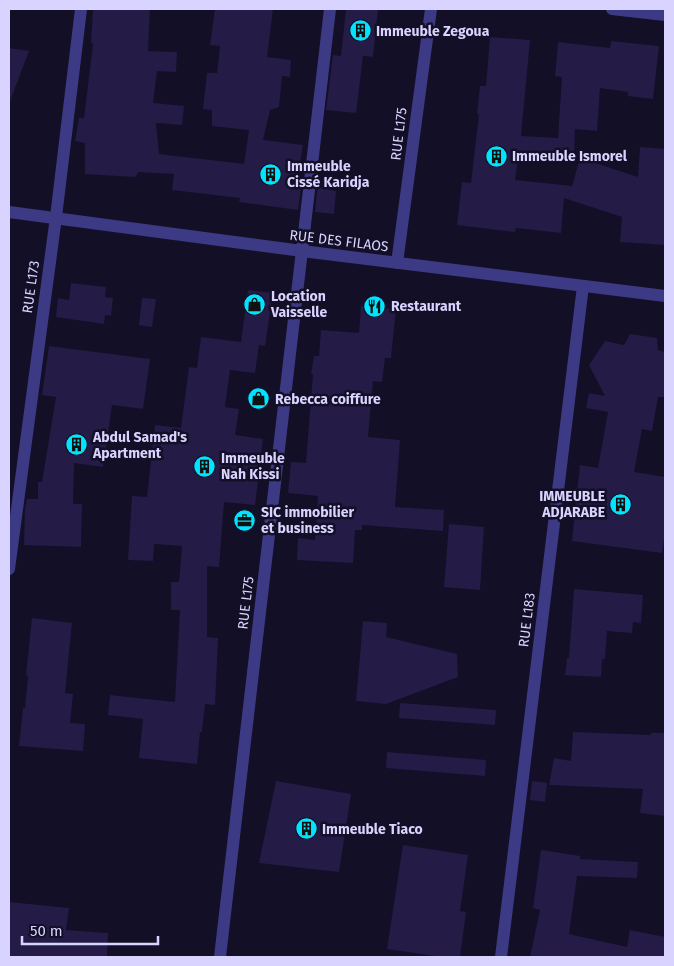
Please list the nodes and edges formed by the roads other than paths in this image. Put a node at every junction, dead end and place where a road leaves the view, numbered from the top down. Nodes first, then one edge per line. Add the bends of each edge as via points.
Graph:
1 (81, 9) edge
2 (330, 9) edge
3 (431, 9) edge
4 (612, 9) edge
5 (665, 15) edge
6 (9, 212) edge
7 (56, 217) junction
8 (302, 251) junction
9 (398, 263) junction
10 (583, 286) junction
11 (665, 296) edge
12 (9, 569) edge
13 (220, 957) edge
14 (226, 957) edge
15 (501, 957) edge

1 - 7 street, RUE L173
2 - 8 street, RUE L175
3 - 9 street, RUE L175
4 - 5 street
6 - 7 street, RUE DES FILAOS
7 - 8 street, RUE DES FILAOS
7 - 12 street, RUE L173
8 - 9 street, RUE DES FILAOS
8 - 13 street, RUE L175
9 - 10 street, RUE DES FILAOS
10 - 11 street, RUE DES FILAOS
10 - 15 street, RUE L183
13 - 14 street

